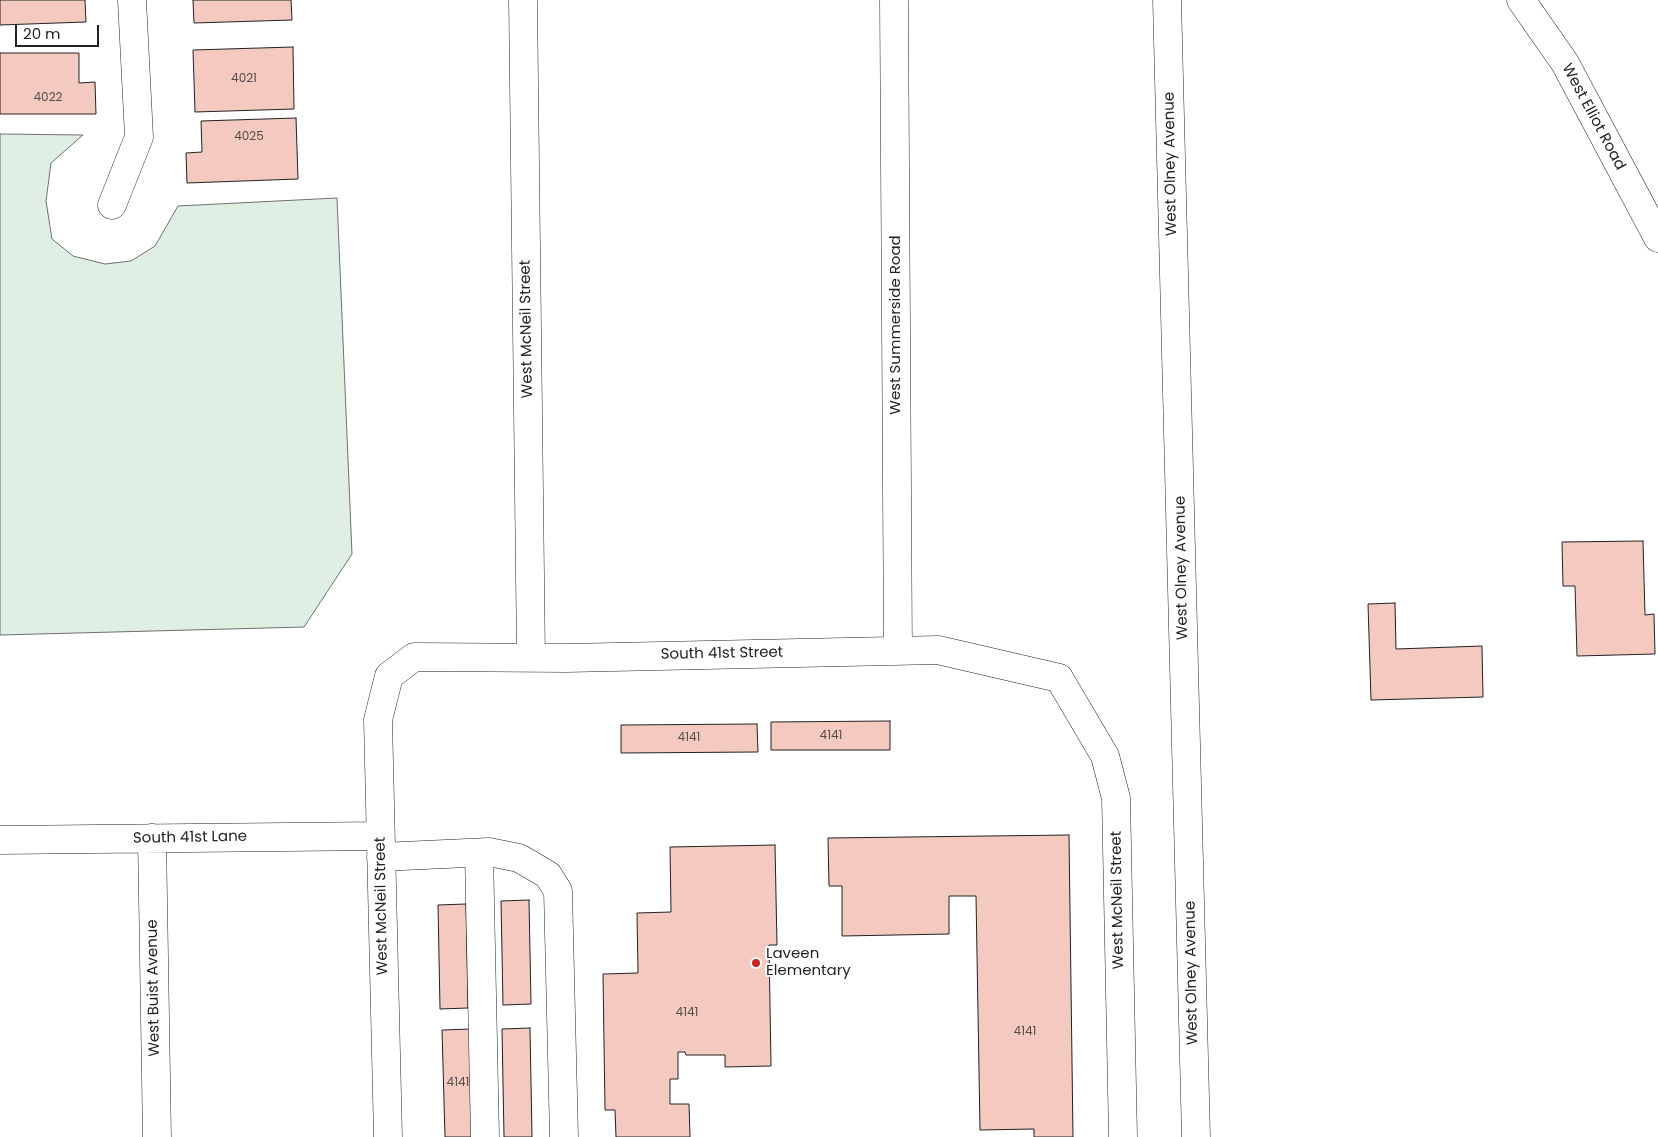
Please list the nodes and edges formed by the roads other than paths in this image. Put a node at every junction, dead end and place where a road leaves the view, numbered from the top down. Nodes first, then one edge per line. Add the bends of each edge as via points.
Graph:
1 (132, 0) edge
2 (523, 0) edge
3 (894, 0) edge
4 (1167, 0) edge
5 (1521, 0) edge
6 (112, 205) dead end
7 (1658, 238) edge
8 (898, 651) junction
9 (531, 657) junction
10 (389, 676) joint
11 (1059, 678) joint
12 (152, 838) junction
13 (0, 840) edge
14 (380, 847) junction
15 (479, 853) junction
16 (157, 1137) edge
17 (388, 1137) edge
18 (485, 1137) edge
19 (564, 1137) edge
20 (1123, 1137) edge
21 (1196, 1137) edge

1 - 6 street via 139,137
2 - 9 street, West McNeil Street
3 - 8 street, West Summerside Road
4 - 21 street, West Olney Avenue
5 - 7 street, West Elliot Road via 1565,63
8 - 9 street, South 41st Street
8 - 11 street, South 41st Street via 938,650
9 - 10 street, South 41st Street via 414,657
10 - 14 street, West McNeil Street via 378,720
11 - 20 street, West McNeil Street via 1105,756 1116,798
12 - 13 street, South 41st Lane
12 - 14 street, South 41st Lane
12 - 16 street, West Buist Avenue
14 - 15 street, South 41st Lane
14 - 17 street, West McNeil Street
15 - 18 street
15 - 19 street, South 41st Lane via 519,858 548,875 558,892

